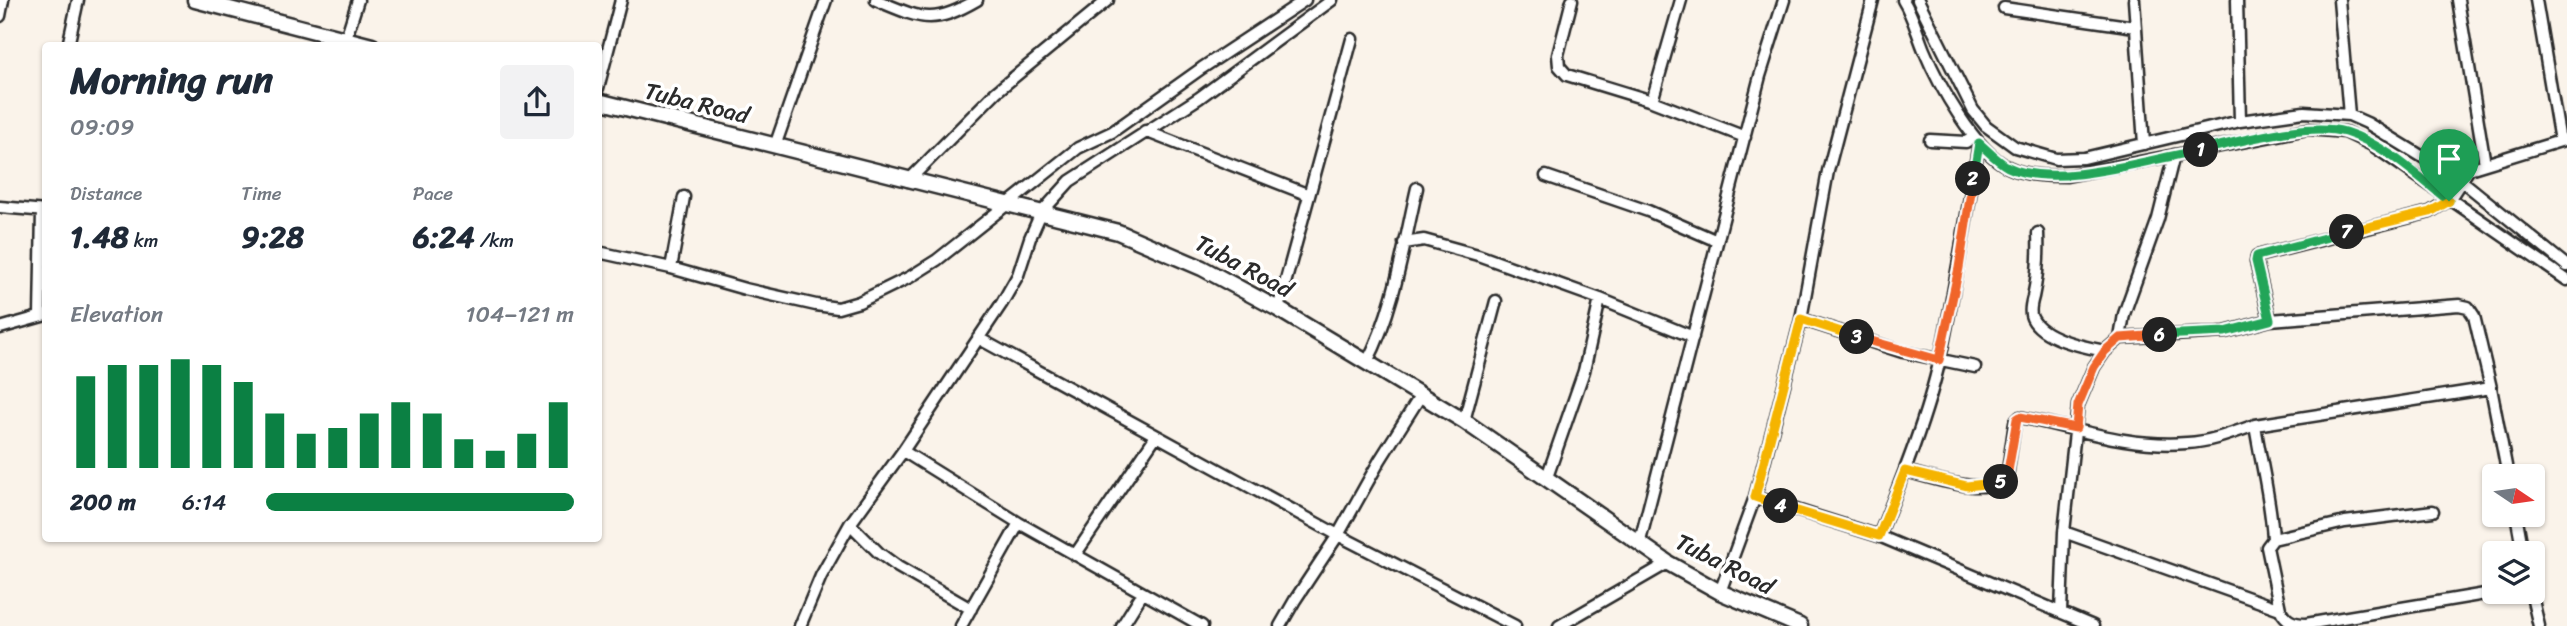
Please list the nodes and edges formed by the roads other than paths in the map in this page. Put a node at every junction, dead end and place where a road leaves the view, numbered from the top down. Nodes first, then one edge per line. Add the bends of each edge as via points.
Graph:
1 (3, 0) edge
2 (78, 0) edge
3 (195, 0) edge
4 (358, 0) edge
5 (621, 0) edge
6 (826, 0) edge
7 (876, 0) edge
8 (978, 0) edge
9 (1108, 0) edge
10 (1305, 0) edge
11 (1332, 0) edge
12 (1572, 0) edge
13 (1681, 0) edge
14 (1784, 0) edge
15 (1873, 0) edge
16 (1903, 0) edge
17 (1918, 0) edge
18 (2134, 0) edge
19 (2236, 0) edge
20 (2339, 0) edge
21 (2458, 0) edge
22 (2536, 0) edge
23 (2004, 8) dead end
24 (0, 16) edge
25 (2135, 27) junction
26 (346, 38) junction
27 (1352, 39) dead end
28 (69, 42) edge
29 (359, 42) edge
30 (602, 73) edge
31 (1652, 101) junction
32 (602, 102) edge
33 (2349, 115) junction
34 (2240, 121) junction
35 (1145, 131) junction
36 (1745, 137) junction
37 (1930, 140) dead end
38 (1976, 140) junction
39 (2564, 140) edge
40 (2144, 144) junction
41 (775, 146) junction
42 (2174, 155) junction
43 (2485, 164) junction
44 (1546, 176) dead end
45 (908, 181) junction
46 (1417, 188) dead end
47 (2455, 191) junction
48 (1309, 195) junction
49 (684, 197) dead end
50 (1009, 204) junction
51 (0, 207) edge
52 (42, 211) edge
53 (1041, 213) junction
54 (2038, 233) dead end
55 (1717, 241) junction
56 (1405, 243) junction
57 (602, 253) edge
58 (2567, 266) edge
59 (671, 268) junction
60 (2567, 280) edge
61 (1601, 299) junction
62 (1496, 301) dead end
63 (1278, 309) junction
64 (42, 315) edge
65 (1801, 319) junction
66 (2270, 320) junction
67 (0, 328) edge
68 (1693, 337) junction
69 (978, 338) junction
70 (2120, 338) junction
71 (2105, 351) junction
72 (1939, 360) junction
73 (1367, 362) junction
74 (1975, 367) dead end
75 (2491, 388) junction
76 (1421, 395) junction
77 (1464, 421) junction
78 (2255, 425) junction
79 (2076, 428) junction
80 (1156, 436) junction
81 (903, 451) junction
82 (2506, 464) edge
83 (1905, 471) junction
84 (1547, 477) junction
85 (1755, 497) junction
86 (2433, 511) dead end
87 (1018, 523) junction
88 (850, 524) junction
89 (2064, 532) junction
90 (1338, 536) junction
91 (1879, 536) junction
92 (2273, 539) junction
93 (1640, 541) junction
94 (1074, 555) junction
95 (1668, 563) junction
96 (1720, 592) junction
97 (1142, 594) junction
98 (2482, 595) edge
99 (2534, 604) edge
100 (2280, 608) junction
101 (971, 609) junction
102 (2061, 612) junction
103 (1566, 625) edge
104 (800, 626) edge
105 (961, 626) edge
106 (1122, 626) edge
107 (1202, 626) edge
108 (1280, 626) edge
109 (1515, 626) edge
110 (1800, 626) edge
111 (2093, 626) edge
112 (2539, 626) edge

1 - 24 street
2 - 28 street
3 - 26 street
4 - 26 street
5 - 30 street
6 - 41 street
7 - 8 street via 931,19 954,14
9 - 45 street via 996,92
10 - 50 street via 1112,132 1078,148
11 - 35 street via 1199,98
12 - 31 street via 1559,66 1567,75
13 - 31 street
14 - 36 street
15 - 65 street via 1828,171
16 - 38 street via 1943,89
17 - 40 street via 1973,110 2001,138 2056,159 2084,158
18 - 25 street
19 - 34 street
20 - 33 street
21 - 43 street
22 - 39 street
23 - 25 street
25 - 40 street
26 - 29 street
27 - 48 street
31 - 36 street
32 - 41 street, Tuba Road
33 - 34 street via 2304,112
33 - 47 street via 2367,122
34 - 40 street
35 - 48 street
35 - 53 street via 1070,181
36 - 55 street
37 - 38 street
38 - 42 street via 2007,167 2034,176 2067,176
38 - 72 street via 1959,268
39 - 43 street
41 - 45 street, Tuba Road
42 - 47 street via 2308,129 2345,132
42 - 70 street via 2158,219 2123,314
43 - 47 street via 2469,169
44 - 55 street via 1648,211
45 - 50 street, Tuba Road
46 - 56 street
47 - 58 street
47 - 60 street via 2470,212
47 - 66 street via 2430,212 2257,256
48 - 63 street
49 - 59 street
50 - 53 street, Tuba Road
50 - 59 street via 910,277 838,308
51 - 52 street
53 - 63 street, Tuba Road via 1118,232 1161,249
53 - 69 street via 1018,275
54 - 71 street via 2039,266 2031,317 2051,334
55 - 68 street
56 - 61 street via 1424,240 1478,255
56 - 73 street
57 - 59 street
61 - 68 street
61 - 84 street via 1584,371
62 - 77 street
63 - 73 street, Tuba Road
64 - 67 street
65 - 72 street
65 - 85 street
66 - 70 street via 2225,332
66 - 75 street via 2468,307
68 - 93 street
69 - 80 street
69 - 81 street
70 - 71 street
71 - 79 street via 2078,405
72 - 74 street
72 - 83 street
73 - 76 street, Tuba Road
75 - 78 street
75 - 82 street
76 - 77 street, Tuba Road
76 - 90 street
77 - 84 street, Tuba Road
78 - 79 street via 2188,443 2132,441
78 - 92 street
79 - 83 street via 2017,419 2007,477 1995,484 1967,486
79 - 89 street
80 - 90 street
80 - 94 street
81 - 87 street
81 - 88 street
83 - 91 street
84 - 93 street, Tuba Road
85 - 91 street
85 - 96 street
86 - 92 street via 2345,522
87 - 94 street
87 - 101 street
88 - 101 street via 898,567
88 - 104 street
89 - 100 street
89 - 102 street
90 - 108 street
90 - 109 street
91 - 102 street
92 - 100 street via 2267,547
93 - 95 street, Tuba Road
94 - 97 street
95 - 96 street, Tuba Road
95 - 103 street
96 - 110 street, Tuba Road
97 - 106 street
97 - 107 street
98 - 100 street via 2306,624 2289,621
99 - 112 street
101 - 105 street
102 - 111 street

